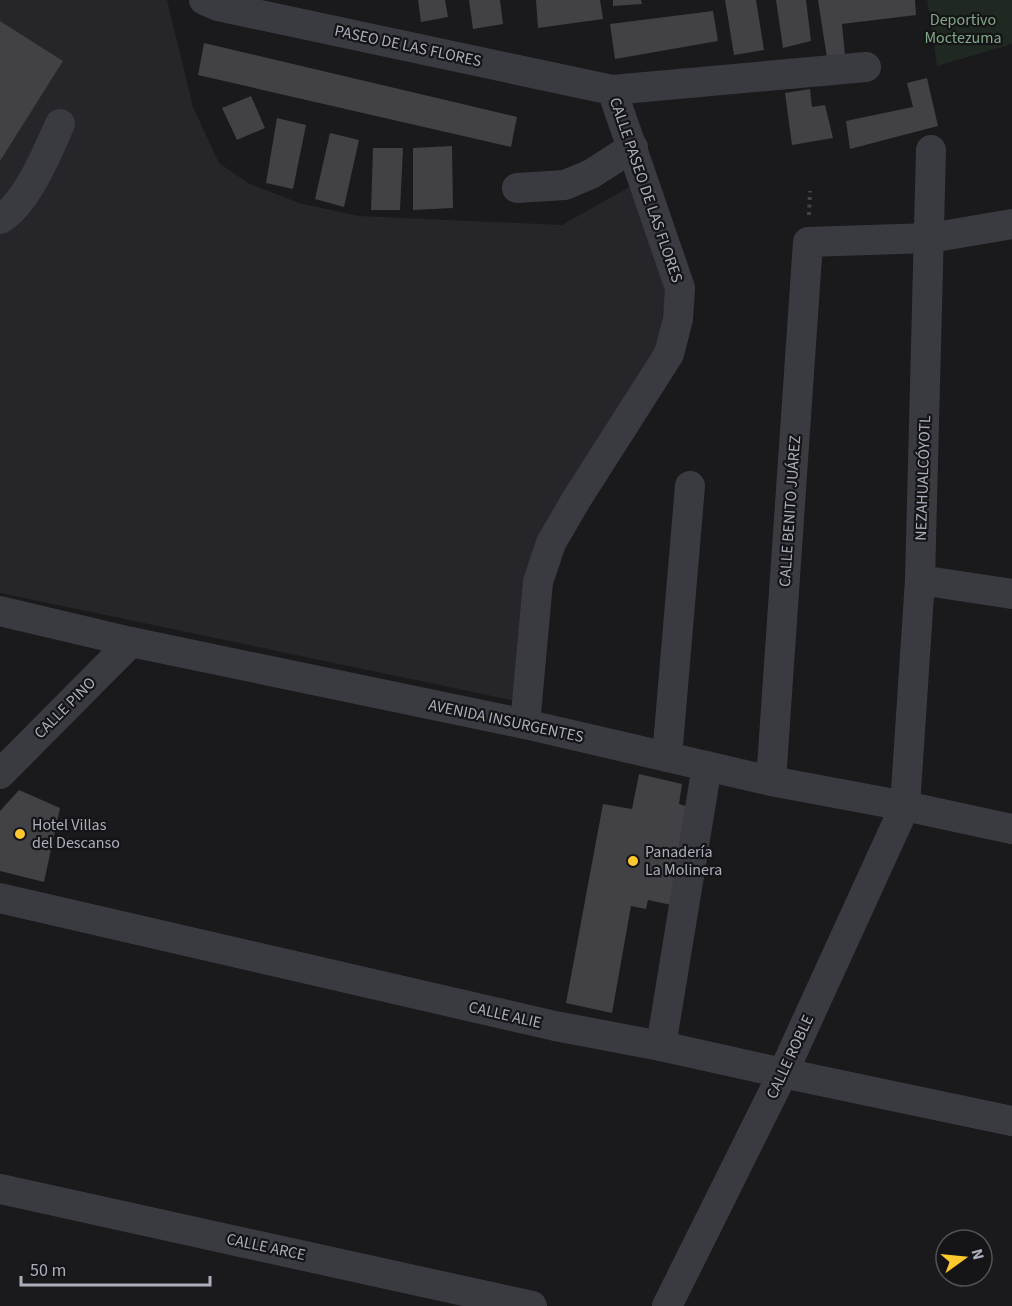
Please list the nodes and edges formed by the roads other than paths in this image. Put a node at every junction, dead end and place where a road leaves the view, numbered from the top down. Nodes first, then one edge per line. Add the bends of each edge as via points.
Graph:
1 (204, 0) edge
2 (866, 67) dead end
3 (612, 90) junction
4 (60, 124) dead end
5 (633, 147) junction
6 (931, 150) dead end
7 (517, 188) dead end
8 (0, 219) edge
9 (1012, 224) edge
10 (930, 238) junction
11 (690, 486) dead end
12 (920, 580) junction
13 (1012, 594) edge
14 (0, 611) edge
15 (131, 642) junction
16 (525, 724) junction
17 (667, 757) junction
18 (707, 765) junction
19 (0, 774) edge
20 (771, 781) junction
21 (905, 806) junction
22 (1012, 829) edge
23 (0, 898) edge
24 (661, 1046) junction
25 (783, 1073) junction
26 (1012, 1120) edge
27 (0, 1189) edge
28 (532, 1306) edge
29 (667, 1306) edge

1 - 3 street, PASEO DE LAS FLORES
2 - 3 street, CALLE PASEO DE LAS FLORES
3 - 5 street, CALLE PASEO DE LAS FLORES
4 - 8 street via 37,175 8,215
5 - 7 street via 591,174 565,185
5 - 16 street, CALLE PASEO DE LAS FLORES via 680,288 678,319 669,354 551,543 538,582
6 - 10 street, NEZAHUALCÓYOTL
9 - 10 street
10 - 12 street, NEZAHUALCÓYOTL
10 - 20 street, CALLE BENITO JUÁREZ via 808,242
11 - 17 street
12 - 13 street
12 - 21 street, NEZAHUALCÓYOTL
14 - 15 street, AVENIDA INSURGENTES
15 - 16 street, AVENIDA INSURGENTES
15 - 19 street, CALLE PINO
16 - 17 street, AVENIDA INSURGENTES
17 - 18 street, AVENIDA INSURGENTES
18 - 20 street, AVENIDA INSURGENTES
18 - 24 street
20 - 21 street, AVENIDA INSURGENTES
21 - 22 street, AVENIDA INSURGENTES
21 - 25 street, CALLE ROBLE
23 - 24 street, CALLE ALIE via 555,1026
24 - 25 street, CALLE ALIE
25 - 26 street, CALLE ALIE
25 - 29 street, CALLE ROBLE
27 - 28 street, CALLE ARCE

